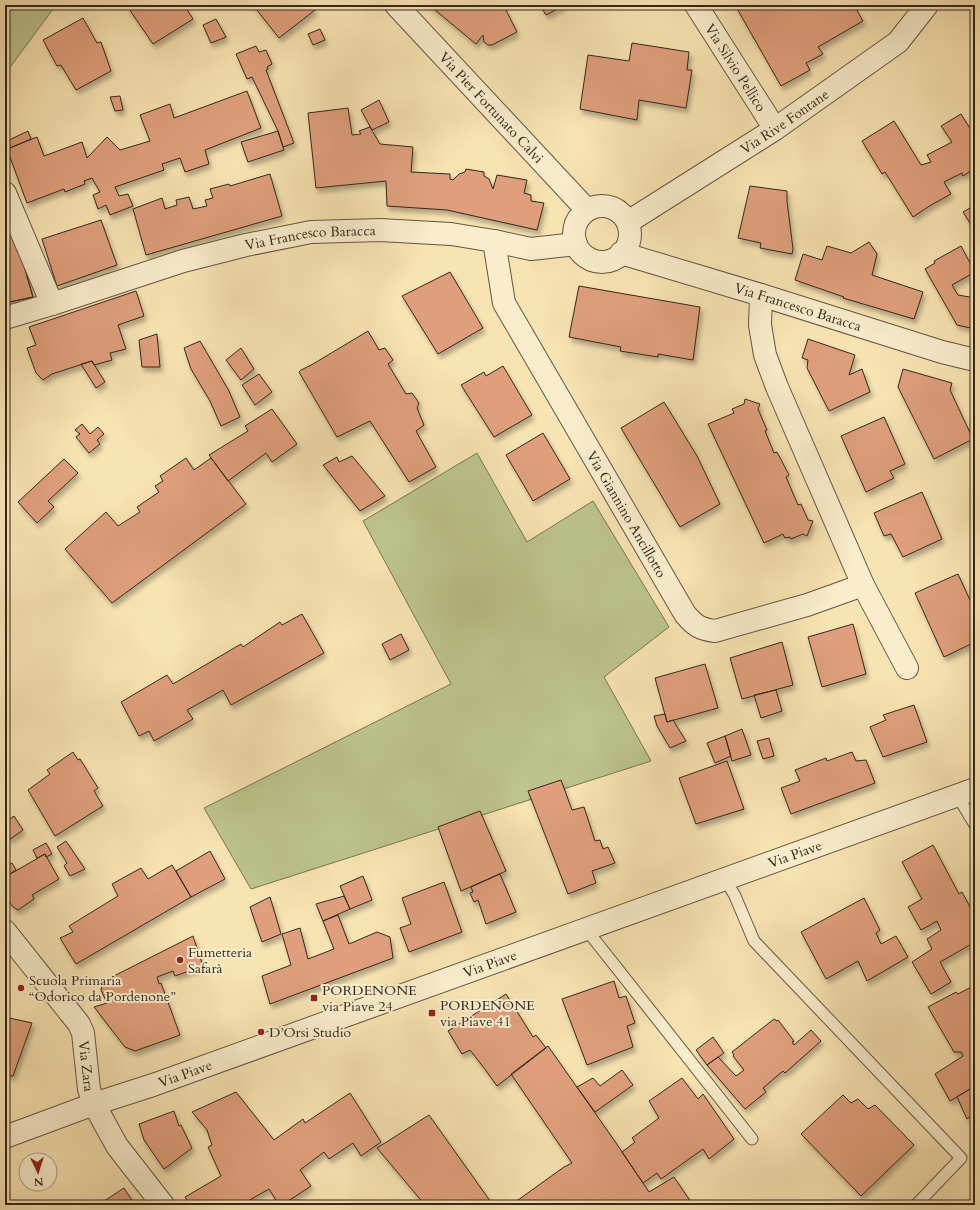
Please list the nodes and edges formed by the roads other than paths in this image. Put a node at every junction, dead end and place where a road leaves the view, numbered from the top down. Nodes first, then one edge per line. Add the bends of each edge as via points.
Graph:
1 (396, 5) edge
2 (696, 5) edge
3 (927, 5) edge
4 (775, 129) junction
5 (5, 193) edge
6 (587, 210) junction
7 (628, 222) junction
8 (494, 241) junction
9 (576, 244) junction
10 (621, 253) junction
11 (761, 295) junction
12 (52, 304) junction
13 (5, 318) edge
14 (975, 360) edge
15 (863, 585) junction
16 (907, 668) dead end
17 (966, 792) edge
18 (975, 826) edge
19 (725, 879) junction
20 (586, 930) junction
21 (5, 931) edge
22 (94, 1104) junction
23 (5, 1137) edge
24 (752, 1138) dead end
25 (163, 1205) edge
26 (916, 1205) edge

1 - 6 street, Via Pier Fortunato Calvi
2 - 4 street, Via Silvio Pellico
3 - 4 street, Via Rive Fontane via 898,42
4 - 7 street, Via Rive Fontane
5 - 12 street
6 - 7 street via 605,206 622,214
6 - 9 street via 575,225
7 - 10 street via 629,239
8 - 9 street, Via Francesco Baracca via 531,249
8 - 12 street, Via Francesco Baracca via 451,234 380,230 311,232 183,261
8 - 15 street, Via Giannino Ancillotto via 504,303 692,624 704,630 715,631 807,605
9 - 10 street via 588,258 596,261 606,262
10 - 11 street, Via Francesco Baracca
11 - 14 street, Via Francesco Baracca
11 - 15 street via 760,325 765,355
12 - 13 street, Via Francesco Baracca
15 - 16 street
17 - 18 lane
17 - 19 street, Via Piave
19 - 20 street, Via Piave
19 - 26 lane via 754,942 961,1158
20 - 22 street, Via Piave
20 - 24 lane
21 - 22 street, Via Zara via 84,1033 89,1089
22 - 23 street, Via Piave
22 - 25 street, Via Zara via 116,1146

